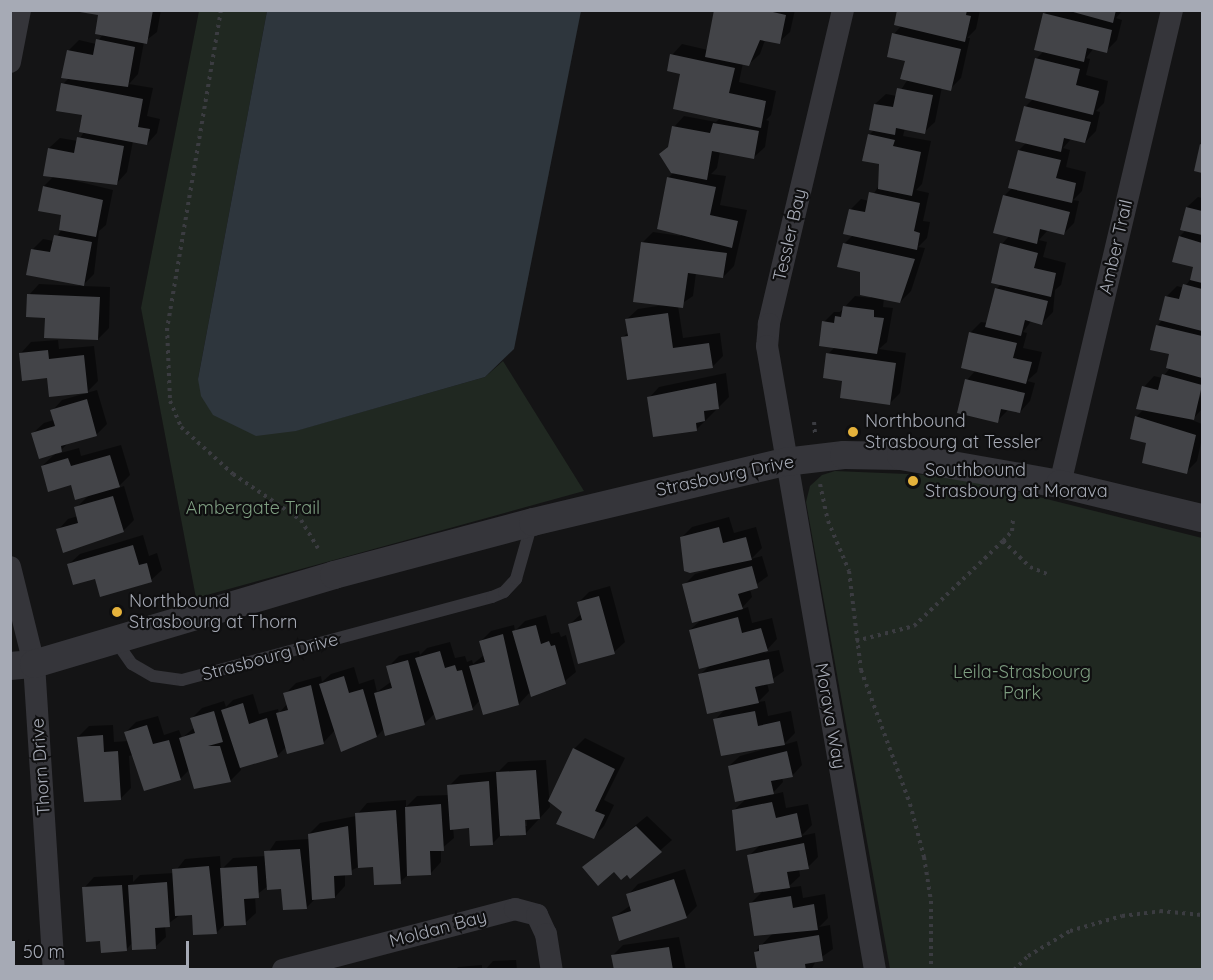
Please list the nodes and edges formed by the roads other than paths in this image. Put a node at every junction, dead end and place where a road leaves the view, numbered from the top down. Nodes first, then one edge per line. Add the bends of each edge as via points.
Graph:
1 (20, 10) edge
2 (843, 10) edge
3 (1172, 10) edge
4 (10, 62) edge
5 (785, 462) junction
6 (1060, 484) junction
7 (1203, 518) edge
8 (533, 522) junction
9 (10, 567) edge
10 (114, 638) junction
11 (22, 665) edge
12 (54, 969) edge
13 (283, 969) edge
14 (552, 969) edge
15 (875, 969) edge

1 - 4 street
2 - 5 street, Tessler Bay via 769,324 767,346
3 - 6 street, Amber Trail
5 - 6 street, Strasbourg Drive via 901,456
5 - 8 street, Strasbourg Drive
5 - 15 street, Morava Way
6 - 7 street, Strasbourg Drive
8 - 10 street, Strasbourg Drive
8 - 10 lane, Strasbourg Drive via 516,579 504,592 492,597 182,680 153,676 132,664
9 - 11 street, Thorn Drive
10 - 11 street, Strasbourg Drive
11 - 12 street, Thorn Drive
13 - 14 street, Moldan Bay via 516,909 537,915 546,934

